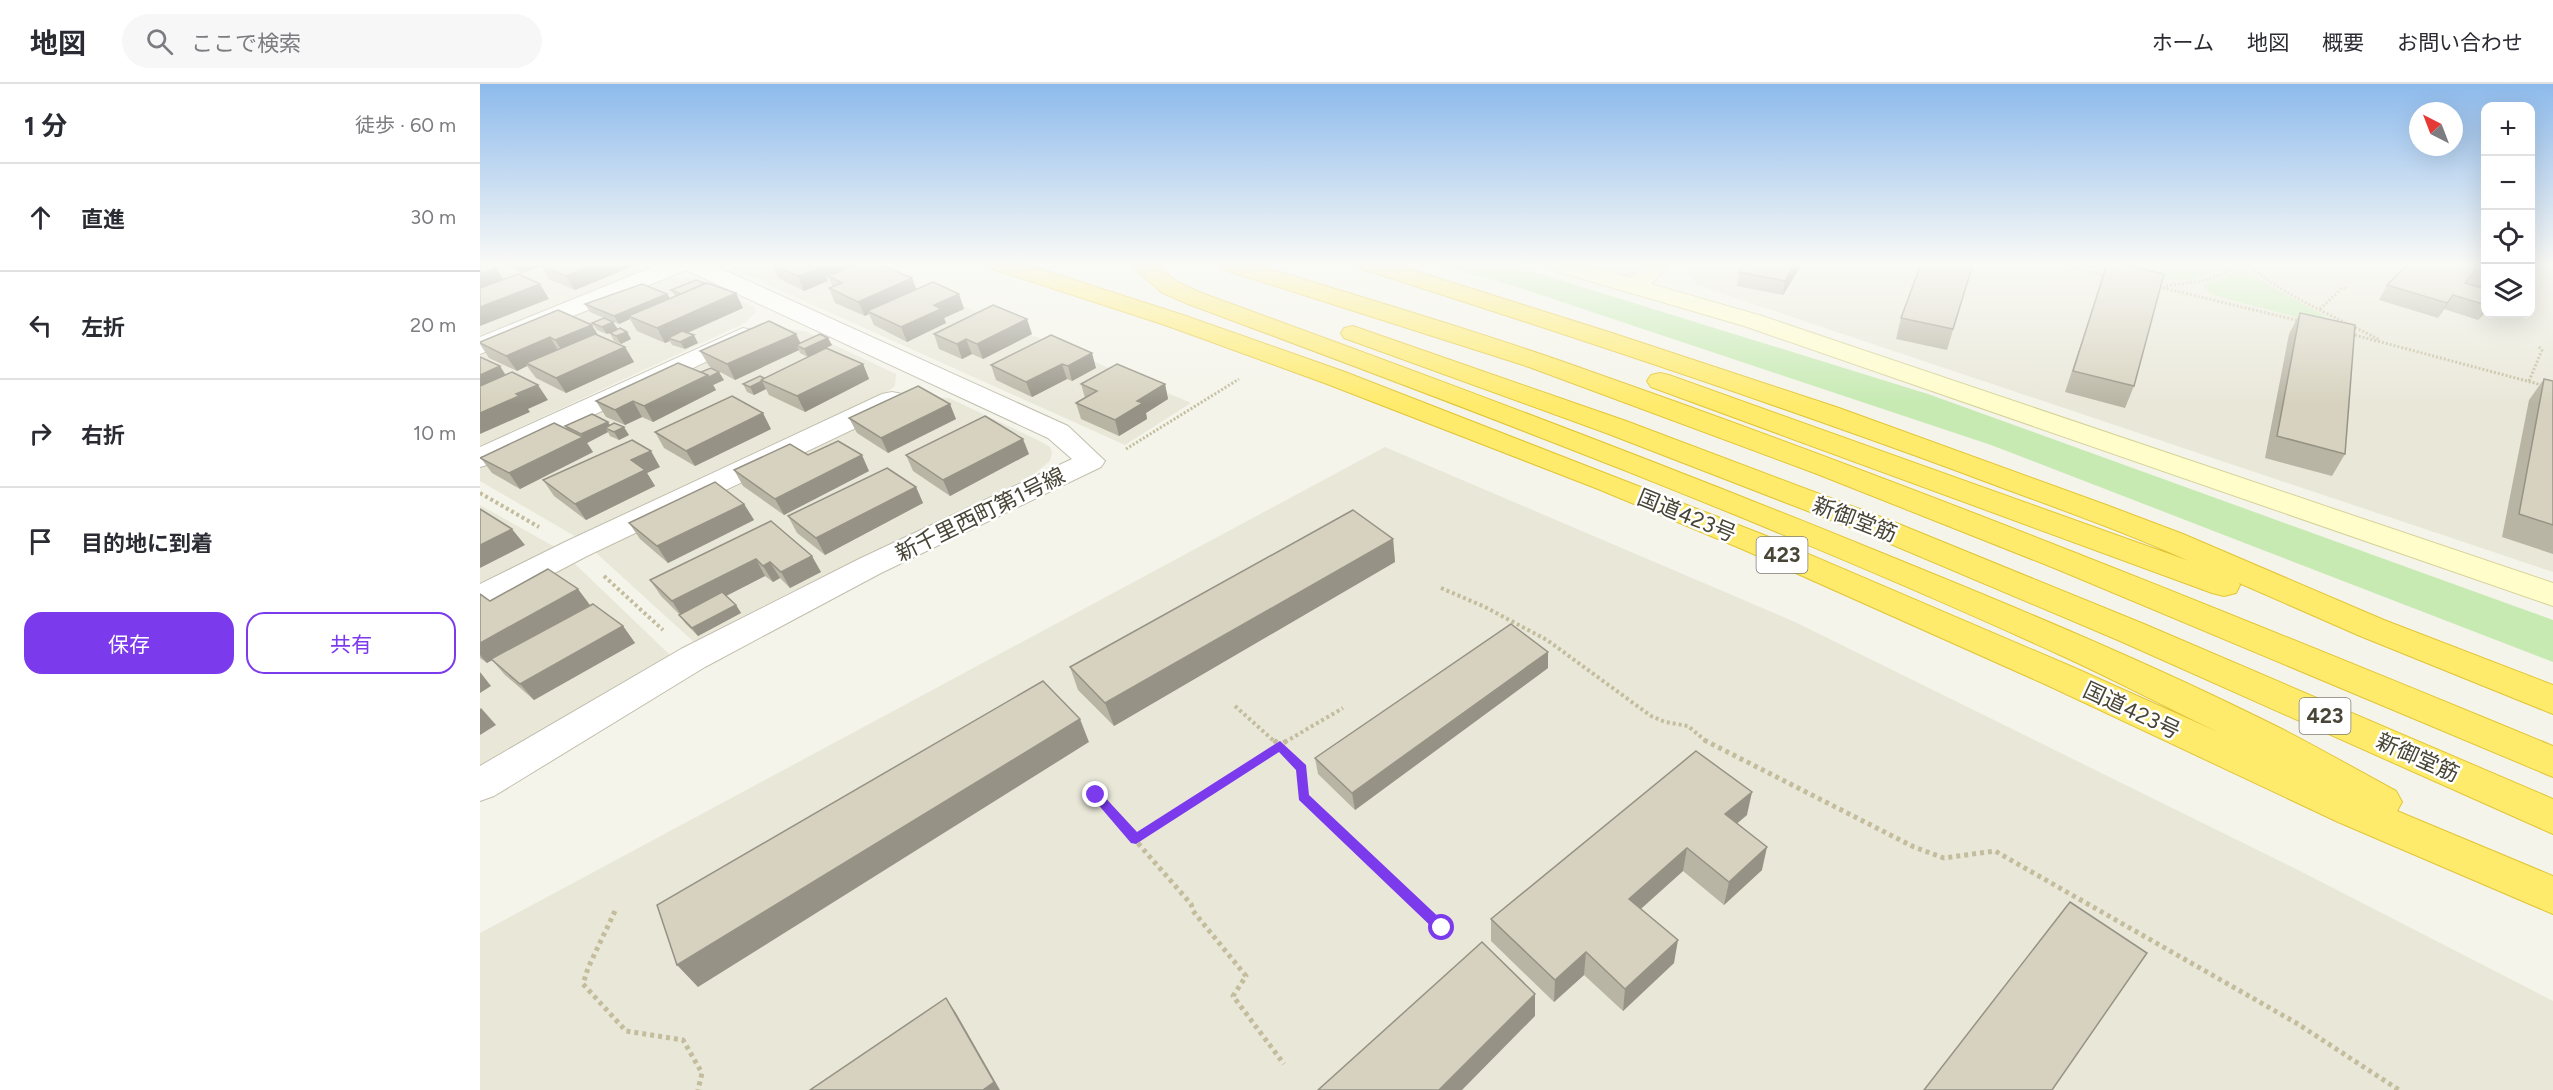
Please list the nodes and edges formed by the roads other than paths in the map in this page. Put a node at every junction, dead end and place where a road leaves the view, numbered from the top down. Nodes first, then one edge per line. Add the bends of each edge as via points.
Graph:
1 (565, 311) edge
2 (793, 311) joint
3 (1146, 311) edge
4 (1228, 311) edge
5 (1286, 311) edge
6 (1377, 311) edge
7 (1447, 311) edge
8 (1519, 311) edge
9 (1718, 311) edge
10 (480, 346) edge
11 (938, 378) junction
12 (480, 458) edge
13 (2553, 595) edge
14 (480, 598) edge
15 (2372, 628) junction
16 (2553, 700) edge
17 (2553, 762) edge
18 (480, 785) edge
19 (2553, 817) edge
20 (2548, 893) edge

1 - 10 street
2 - 11 street, 新千里西町第1号線
2 - 12 street
3 - 20 highway, 国道423号 / 423 via 1336,378 1753,542 2341,805
4 - 20 highway via 1704,491 2072,646 2267,739
5 - 19 highway, 新御堂筋 / 423 via 1561,406 1878,527
6 - 17 highway, 新御堂筋 / 423 via 1580,376 1911,499
7 - 15 highway via 1779,423 2248,593
8 - 15 highway via 1829,414 2172,541
9 - 13 street
11 - 14 street
11 - 18 street, 新千里西町第1号線 via 1058,432 1091,460 870,566 693,658
15 - 16 highway

